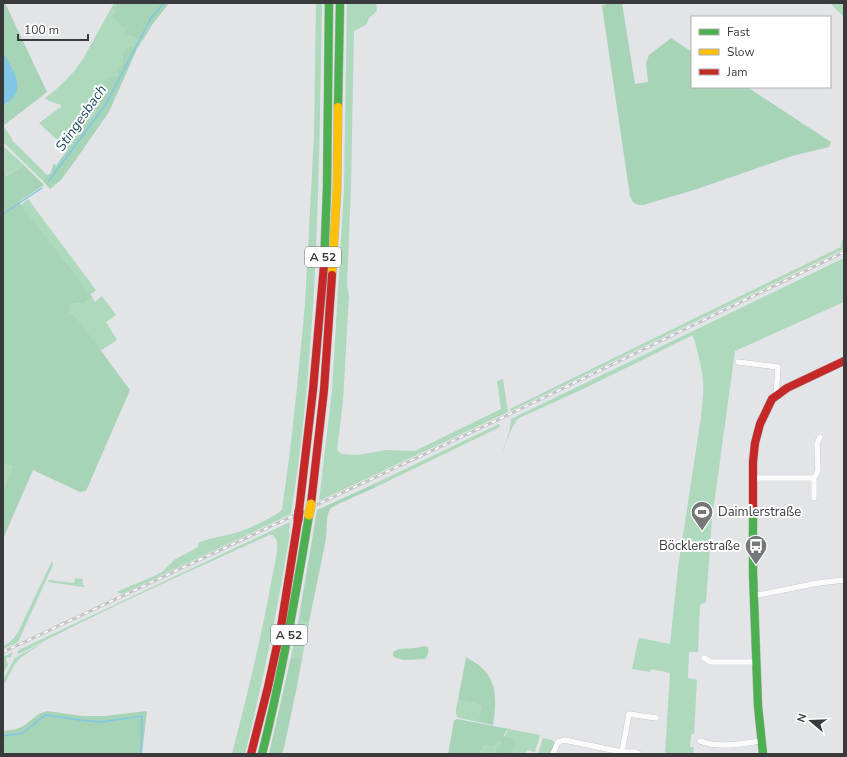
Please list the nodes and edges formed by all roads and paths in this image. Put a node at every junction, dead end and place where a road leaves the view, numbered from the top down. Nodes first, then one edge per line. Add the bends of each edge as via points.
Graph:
1 (330, 3) edge
2 (340, 3) edge
3 (844, 361) edge
4 (738, 362) dead end
5 (776, 396) junction
6 (820, 437) dead end
7 (753, 478) junction
8 (814, 478) junction
9 (814, 498) dead end
10 (844, 580) edge
11 (753, 596) junction
12 (704, 658) dead end
13 (756, 662) junction
14 (656, 718) dead end
15 (700, 741) dead end
16 (761, 741) junction
17 (622, 752) junction
18 (630, 753) edge
19 (251, 754) edge
20 (262, 754) edge
21 (553, 754) edge
22 (639, 754) edge
23 (763, 754) edge

1 - 19 main road, A 52, bridge via 327,189 310,425 298,520 280,627
2 - 20 main road, A 52, bridge via 336,205 324,390 310,515 295,604
3 - 5 main road via 787,388
4 - 5 street via 778,367
5 - 7 main road via 760,424 754,450
6 - 8 street via 817,444 818,470
7 - 8 street
7 - 11 main road
8 - 9 street
10 - 11 street
11 - 13 main road
12 - 13 street via 711,662
13 - 16 main road
14 - 17 street via 628,714
15 - 16 street via 727,745
16 - 23 main road
17 - 18 street
17 - 21 street via 564,740 558,742
18 - 22 street

